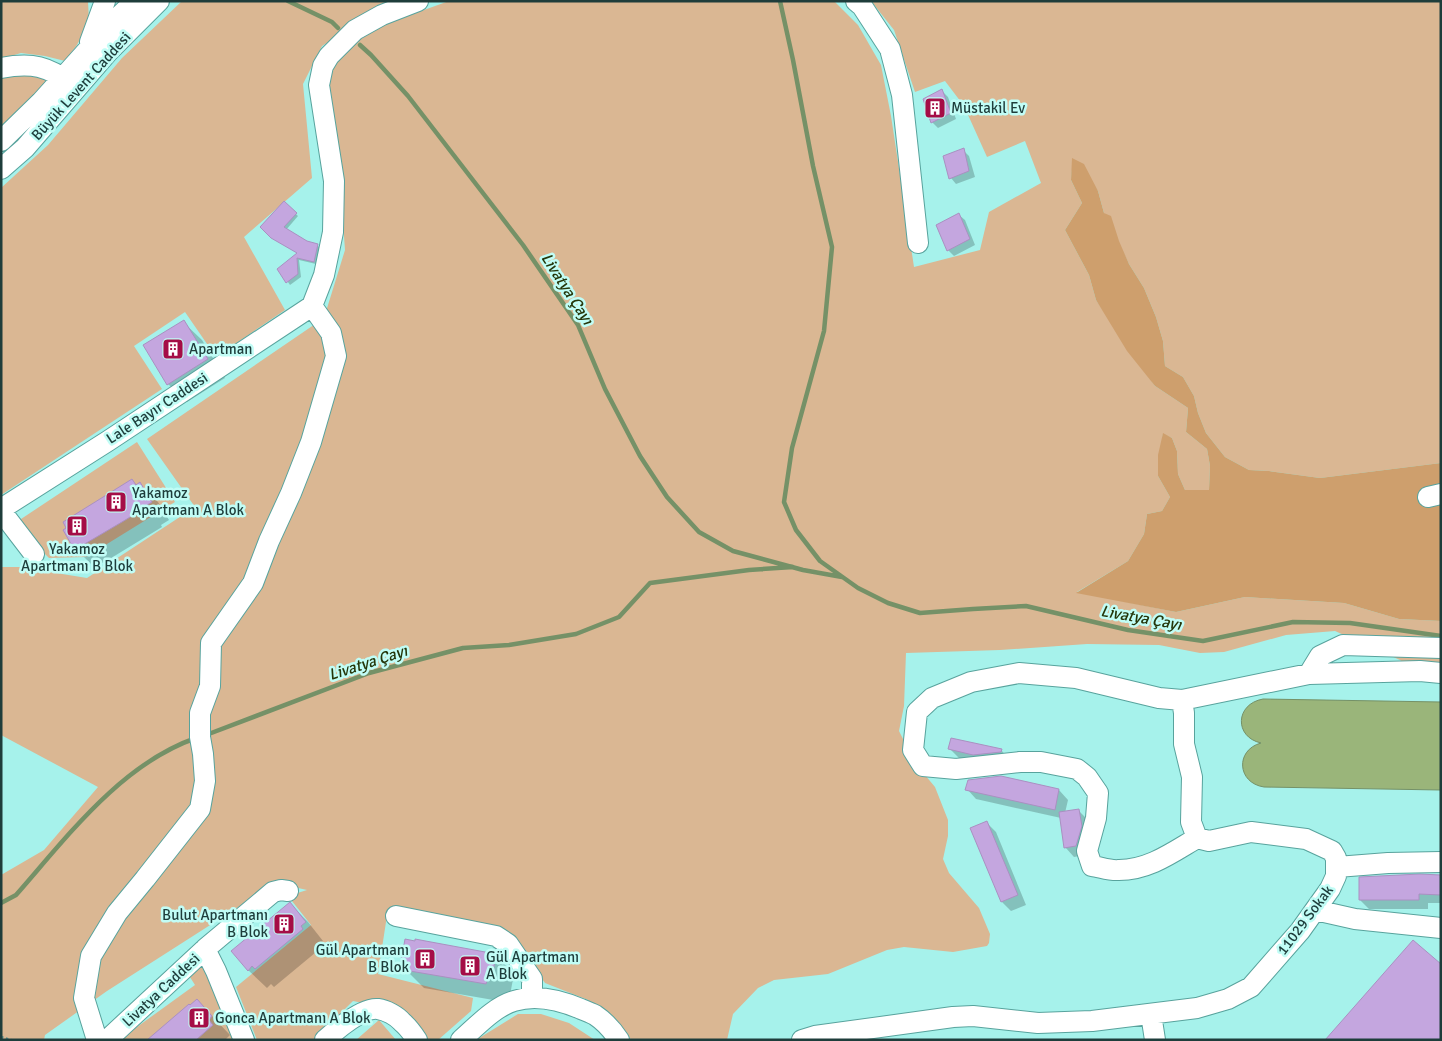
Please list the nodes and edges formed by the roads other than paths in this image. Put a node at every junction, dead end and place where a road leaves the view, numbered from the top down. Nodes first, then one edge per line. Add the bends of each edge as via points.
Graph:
1 (105, 1) edge
2 (135, 1) edge
3 (159, 1) edge
4 (418, 1) edge
5 (856, 1) edge
6 (117, 31) junction
7 (88, 49) junction
8 (1, 68) edge
9 (70, 82) junction
10 (1, 141) edge
11 (1, 169) edge
12 (918, 243) dead end
13 (312, 306) junction
14 (1, 510) edge
15 (34, 554) dead end
16 (1441, 648) edge
17 (1441, 673) edge
18 (1309, 674) junction
19 (1182, 700) junction
20 (1198, 838) junction
21 (1441, 862) edge
22 (1337, 867) junction
23 (288, 891) dead end
24 (1315, 910) junction
25 (396, 916) dead end
26 (1441, 928) edge
27 (205, 949) junction
28 (532, 998) junction
29 (1151, 1014) junction
30 (97, 1040) edge
31 (107, 1040) edge
32 (244, 1040) edge
33 (325, 1040) edge
34 (418, 1040) edge
35 (461, 1040) edge
36 (620, 1040) edge
37 (802, 1040) edge
38 (1155, 1040) edge

1 - 6 street
1 - 7 street
2 - 6 street, Büyük Levent Caddesi
3 - 6 street, Büyük Levent Caddesi
4 - 13 street via 355,30 323,66 319,85 334,181 334,232 324,275
5 - 12 street via 890,49 902,95
6 - 7 street, Büyük Levent Caddesi
6 - 9 street, Büyük Levent Caddesi
7 - 9 street, Büyük Levent Caddesi
8 - 9 street via 32,65
9 - 10 street, Büyük Levent Caddesi via 41,102
9 - 11 street, Büyük Levent Caddesi via 26,148
13 - 14 street, Lale Bayır Caddesi
13 - 30 street via 331,333 336,356 311,442 253,583 211,643 210,686 200,713 205,781 200,809 117,913 91,956 84,998
14 - 15 street
16 - 18 street via 1343,645 1320,656
17 - 18 street
18 - 19 street
19 - 20 street via 1184,744 1192,777 1191,822
19 - 20 street via 1159,698 1076,678 1019,673 971,682 932,698 917,712 913,750 923,766 956,769 1041,762 1078,769 1098,793 1096,818 1087,850 1092,866 1118,870 1143,867
20 - 22 street, 11029 Sokak via 1209,841 1251,832 1306,838 1332,852
21 - 22 street
22 - 24 street, 11029 Sokak via 1330,889
23 - 27 street, Livatya Caddesi via 273,892
24 - 26 street via 1355,919
24 - 29 street, 11029 Sokak via 1250,987 1228,999 1197,1008
25 - 28 street via 496,936 508,944 532,979
27 - 31 street, Livatya Caddesi
27 - 32 street
28 - 35 street via 513,1001 495,1011
28 - 36 street via 567,1003 595,1015
29 - 37 street, 11029 Sokak via 1038,1023 953,1017
29 - 38 street
33 - 34 street via 359,1015 378,1009 402,1022

